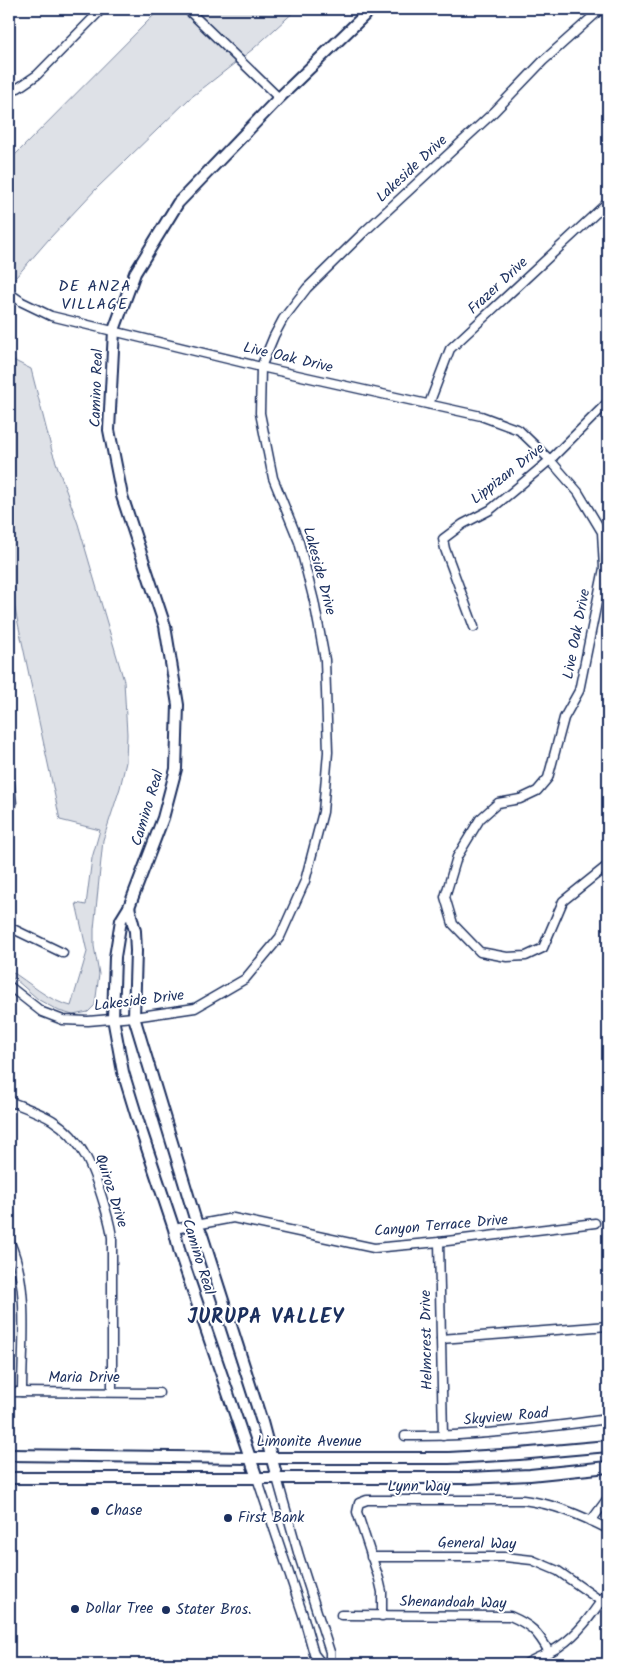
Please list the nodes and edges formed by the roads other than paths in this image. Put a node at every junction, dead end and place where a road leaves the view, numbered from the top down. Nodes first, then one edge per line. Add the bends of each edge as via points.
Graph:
1 (102, 9) edge
2 (187, 9) edge
3 (371, 9) edge
4 (601, 9) edge
5 (9, 87) edge
6 (279, 98) junction
7 (608, 202) edge
8 (9, 293) edge
9 (114, 330) junction
10 (261, 367) junction
11 (608, 402) edge
12 (429, 404) junction
13 (550, 460) junction
14 (474, 627) dead end
15 (9, 775) edge
16 (9, 809) edge
17 (608, 865) edge
18 (129, 907) junction
19 (9, 927) edge
20 (63, 953) dead end
21 (9, 986) edge
22 (134, 1017) junction
23 (113, 1018) junction
24 (9, 1101) edge
25 (595, 1223) dead end
26 (196, 1225) junction
27 (174, 1229) junction
28 (9, 1240) edge
29 (439, 1242) junction
30 (608, 1326) edge
31 (441, 1339) junction
32 (9, 1392) edge
33 (22, 1392) junction
34 (112, 1392) junction
35 (159, 1393) dead end
36 (608, 1419) edge
37 (406, 1436) dead end
38 (443, 1436) junction
39 (608, 1446) edge
40 (9, 1455) edge
41 (251, 1458) junction
42 (271, 1458) junction
43 (608, 1467) edge
44 (9, 1478) edge
45 (257, 1478) junction
46 (277, 1478) junction
47 (608, 1498) edge
48 (592, 1521) junction
49 (608, 1529) edge
50 (371, 1557) junction
51 (608, 1591) edge
52 (605, 1604) edge
53 (341, 1615) dead end
54 (382, 1616) junction
55 (549, 1652) junction
56 (322, 1664) edge
57 (330, 1664) edge
58 (390, 1664) edge
59 (512, 1664) edge
60 (526, 1664) edge

1 - 5 street via 37,75 18,88
2 - 6 street
3 - 6 main road, Camino Real
4 - 10 street, Lakeside Drive via 307,288 283,319
6 - 9 main road, Camino Real via 178,202 135,273
7 - 12 street, Frazer Drive via 450,350
8 - 9 street, Live Oak Drive via 51,316
9 - 10 street, Live Oak Drive
9 - 18 main road, Camino Real via 109,430 122,496 164,626 178,705 176,769 163,818
10 - 12 street, Live Oak Drive
10 - 22 street, Lakeside Drive via 260,413 273,478 299,542 326,660 328,752 323,812 305,881 280,937 245,979 195,1008
11 - 13 street, Lippizan Drive
12 - 13 street, Live Oak Drive via 481,416 519,430
13 - 14 street, Lippizan Drive via 490,510 443,539
13 - 17 street, Live Oak Drive via 578,492 602,532 604,568 579,691 564,718 548,778 537,791 520,799 498,803 480,818 457,857 446,897 453,924 480,952 507,957 526,956 543,948 563,901
15 - 16 street via 12,804
18 - 22 main road, Camino Real via 136,951
18 - 23 main road, Camino Real via 121,920 115,957
19 - 20 street
21 - 23 street, Lakeside Drive via 42,1012 63,1020 88,1022
22 - 23 street, Lakeside Drive
22 - 26 main road, Camino Real
23 - 27 main road, Camino Real via 139,1124
24 - 34 street, Quiroz Drive via 51,1120 68,1132 91,1165 111,1226
25 - 29 street, Canyon Terrace Drive
26 - 27 street, Canyon Terrace Drive
26 - 29 street, Canyon Terrace Drive via 233,1218 374,1248
26 - 42 main road, Camino Real via 202,1235
27 - 41 main road, Camino Real
28 - 33 street via 22,1292
29 - 31 street, Helmcrest Drive
30 - 31 street
31 - 38 street, Helmcrest Drive
32 - 33 street, Maria Drive
33 - 34 street, Maria Drive
34 - 35 street, Maria Drive
36 - 38 street, Skyview Road via 539,1429
37 - 38 street, Skyview Road
39 - 42 main road, Limonite Avenue via 450,1458
40 - 41 main road, Limonite Avenue
41 - 42 main road, Limonite Avenue
41 - 45 main road, Camino Real
42 - 46 main road, Camino Real
43 - 46 main road via 468,1478
44 - 45 main road
45 - 46 main road
45 - 56 street, Camino Real via 314,1654
46 - 57 street, Camino Real via 298,1556 330,1652
47 - 48 street
48 - 49 street, Lynn Way
48 - 50 street, Lynn Way via 557,1506 523,1500 367,1500 359,1503 357,1512
50 - 52 street, General Way via 532,1560 558,1571
50 - 54 street, Lynn Way via 382,1592
51 - 52 street
52 - 55 street via 577,1632
53 - 54 street, Shenandoah Way
54 - 55 street, Shenandoah Way via 510,1616 532,1627
55 - 60 street
58 - 59 street

